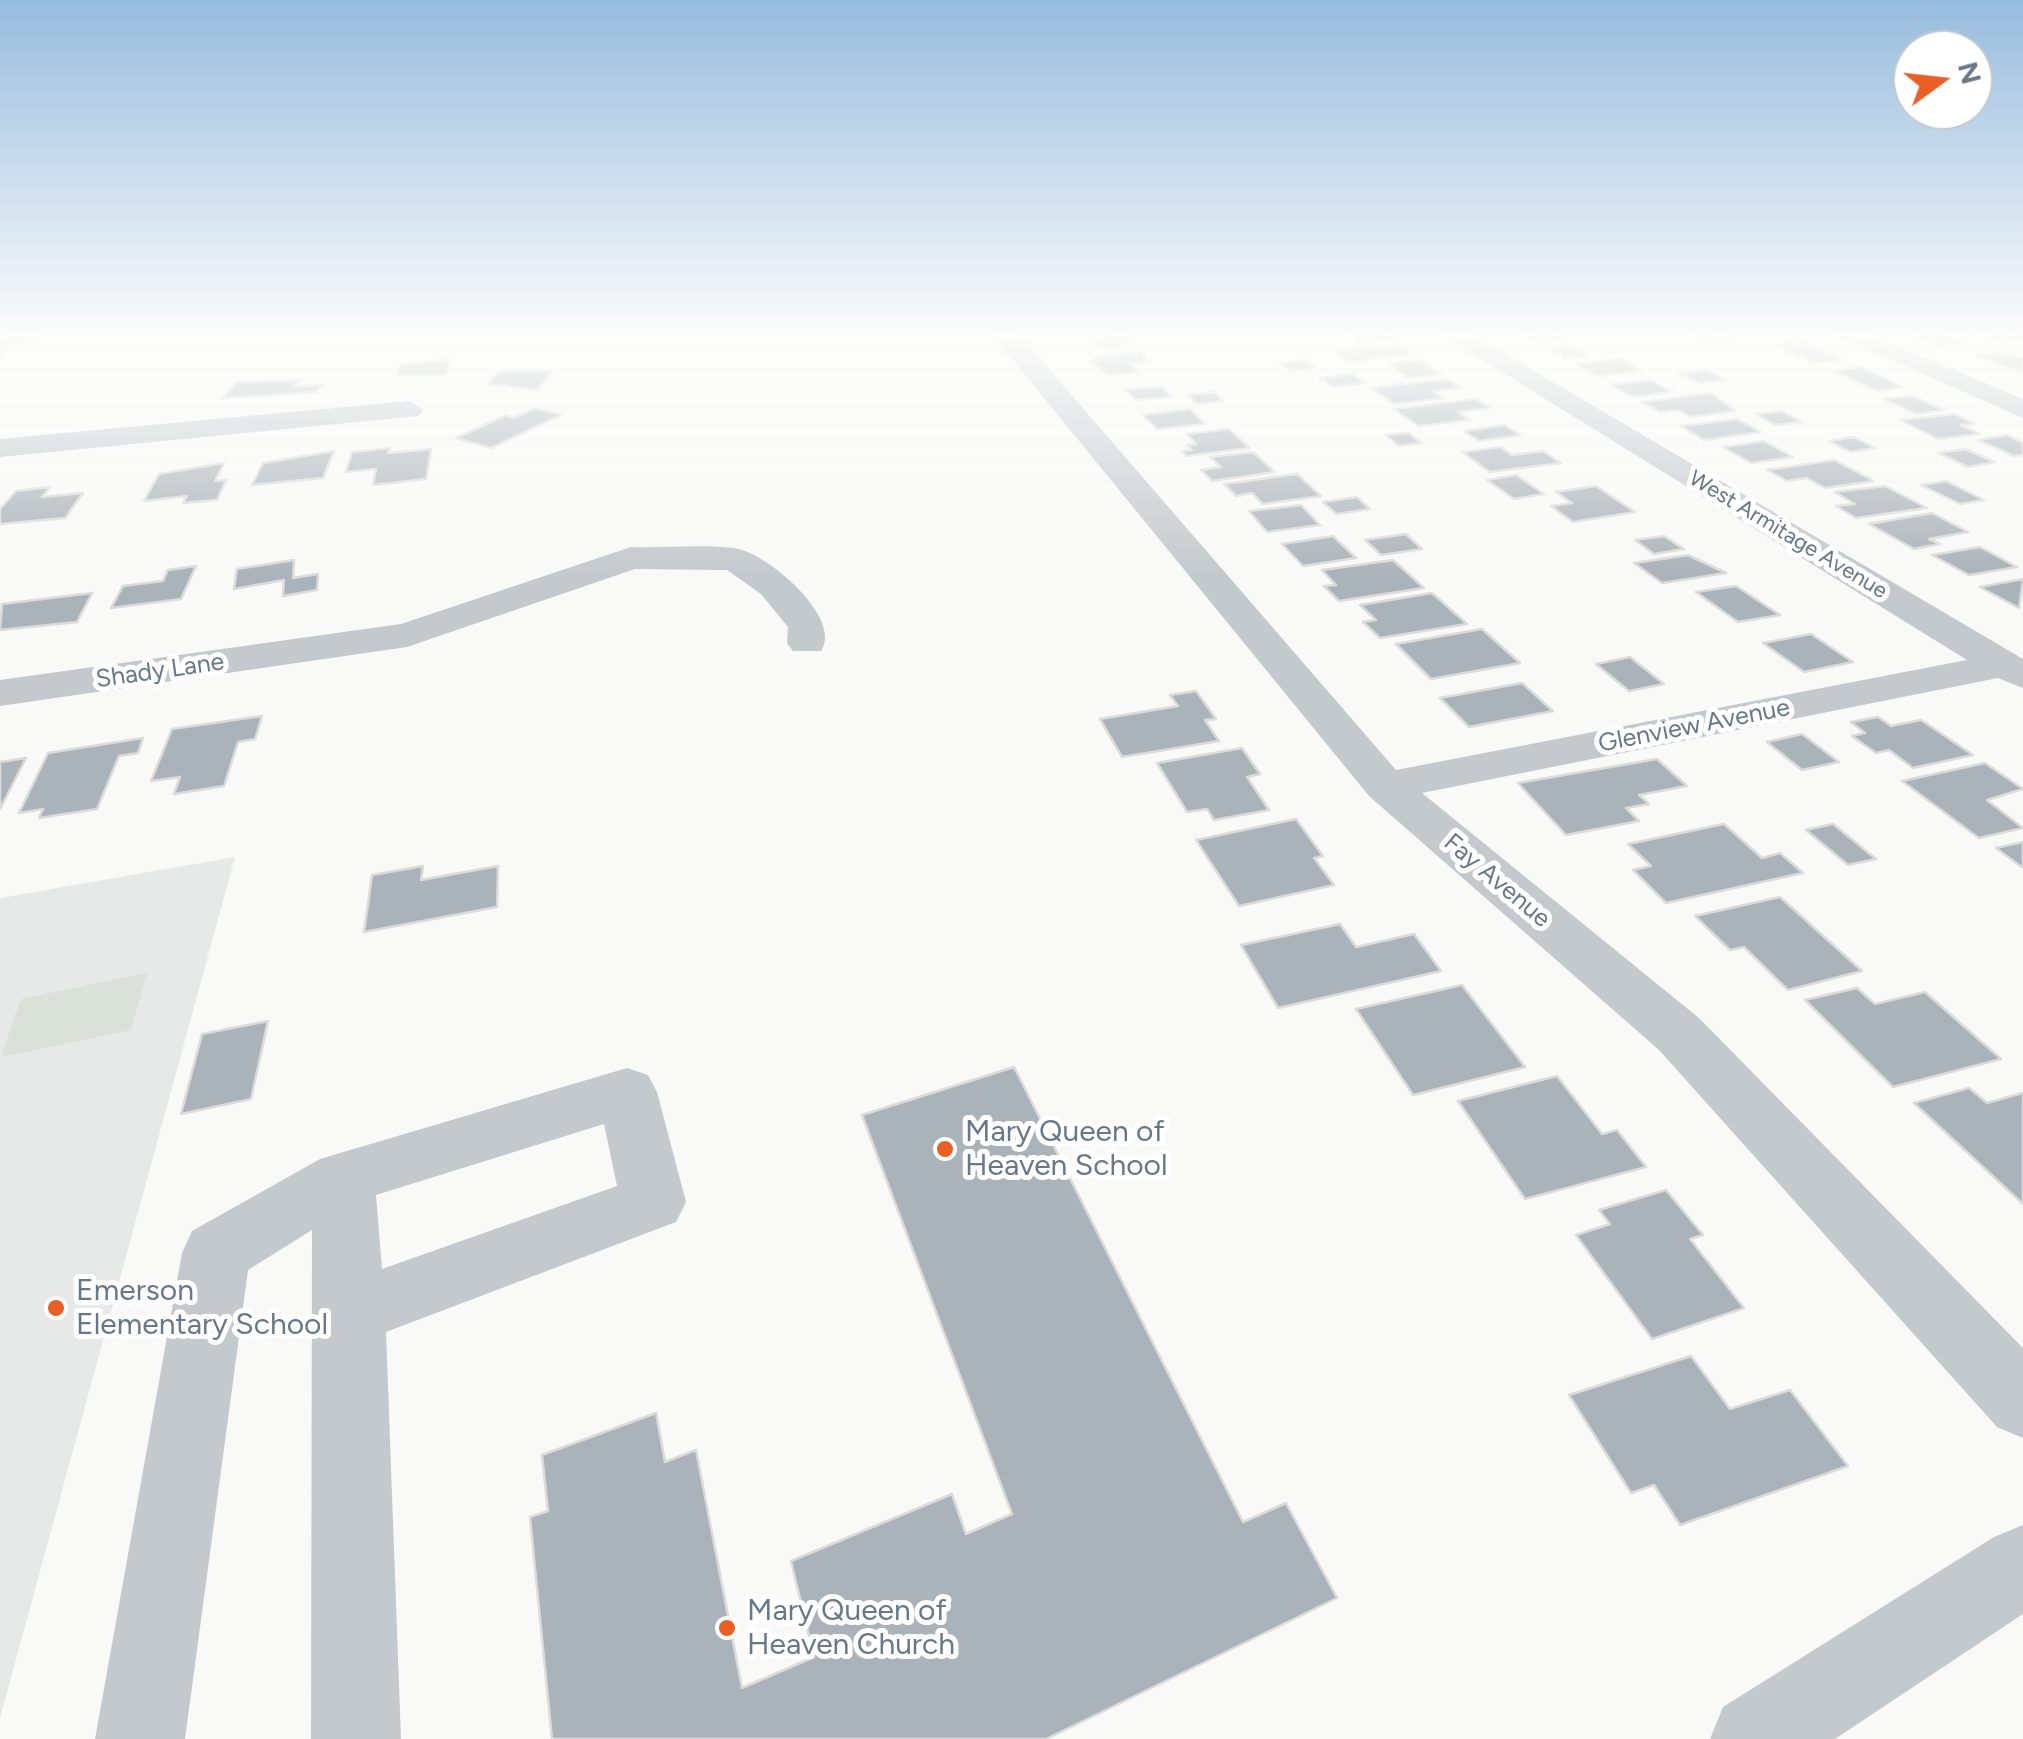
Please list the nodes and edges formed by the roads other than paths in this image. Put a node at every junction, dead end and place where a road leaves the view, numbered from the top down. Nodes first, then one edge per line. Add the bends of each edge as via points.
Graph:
1 (374, 413) edge
2 (1072, 413) edge
3 (1585, 413) edge
4 (0, 448) edge
5 (807, 642) dead end
6 (2013, 671) edge
7 (0, 694) edge
8 (1385, 786) junction
9 (343, 1178) junction
10 (350, 1313) junction
11 (2023, 1401) edge
12 (2023, 1566) edge
13 (140, 1739) edge
14 (356, 1739) edge
15 (1755, 1739) edge

1 - 4 street
2 - 8 street, Fay Avenue
3 - 6 street, West Armitage Avenue
5 - 7 street, Shady Lane via 808,626 774,586 735,559 631,558 407,634
6 - 8 street, Glenview Avenue
8 - 11 street, Fay Avenue via 1678,1034
9 - 10 street
9 - 10 street via 627,1092 652,1202
9 - 13 street via 216,1253
10 - 14 street
12 - 15 street

